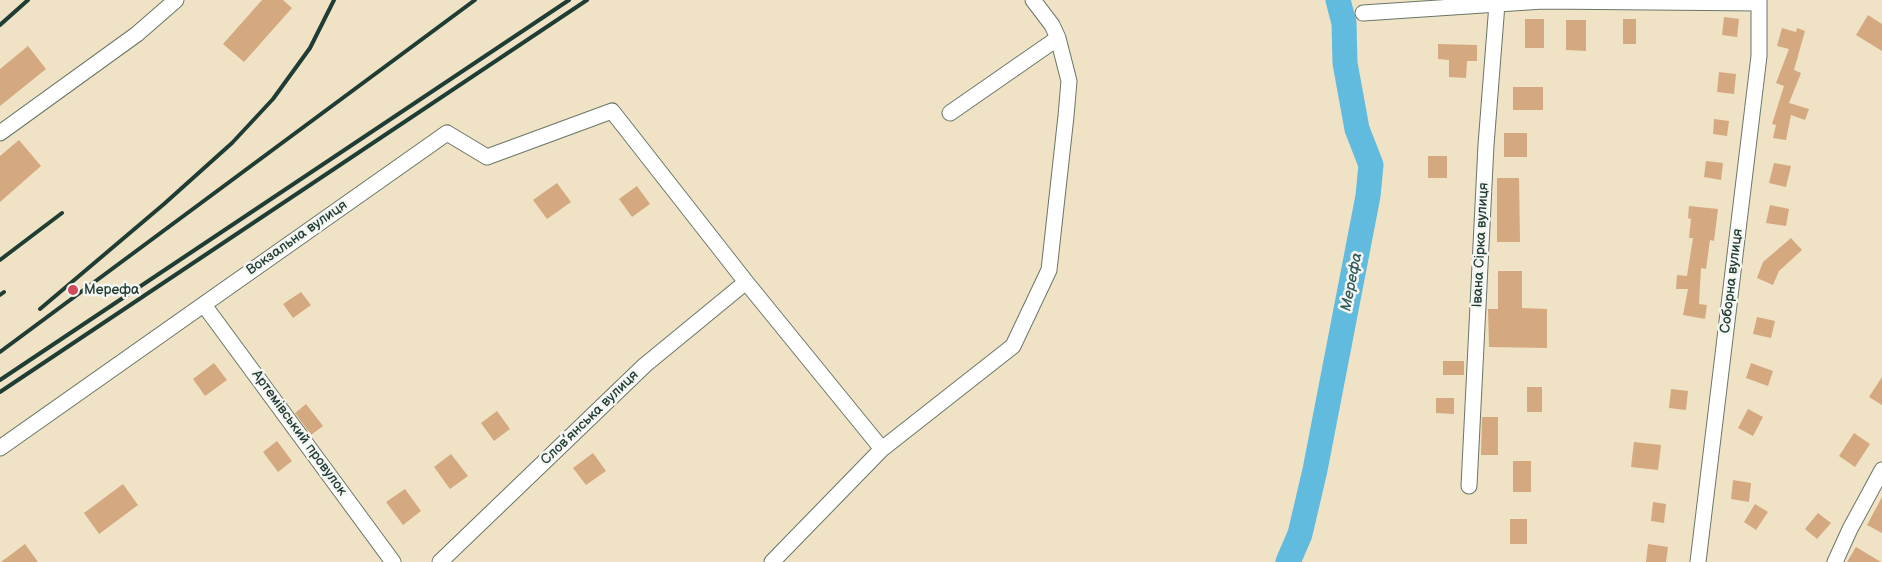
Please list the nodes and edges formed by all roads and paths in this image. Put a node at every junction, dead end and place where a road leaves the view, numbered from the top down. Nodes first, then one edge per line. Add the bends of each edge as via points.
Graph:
1 (176, 0) edge
2 (1033, 0) edge
3 (1542, 1) edge
4 (1759, 2) edge
5 (1497, 4) junction
6 (1363, 12) dead end
7 (1058, 38) junction
8 (950, 113) dead end
9 (3, 131) edge
10 (746, 282) junction
11 (204, 305) junction
12 (0, 448) edge
13 (882, 449) junction
14 (1882, 470) edge
15 (1469, 486) dead end
16 (393, 562) edge
17 (440, 562) edge
18 (772, 562) edge
19 (1698, 562) edge
20 (1835, 562) edge

1 - 9 street via 137,34
2 - 7 street
3 - 4 street
3 - 5 street
4 - 19 street, Соборна вулиця via 1759,56
5 - 6 street
5 - 15 street, Івана Сірка вулиця via 1486,145
7 - 8 street
7 - 13 street via 1069,81 1049,270 1013,346
10 - 11 street, Вокзальна вулиця via 612,111 487,157 446,133
10 - 13 street
10 - 17 street, Слов’янська вулиця via 645,366
11 - 12 street, Вокзальна вулиця
11 - 16 street, Артемівський провулок
13 - 18 street
14 - 20 street

